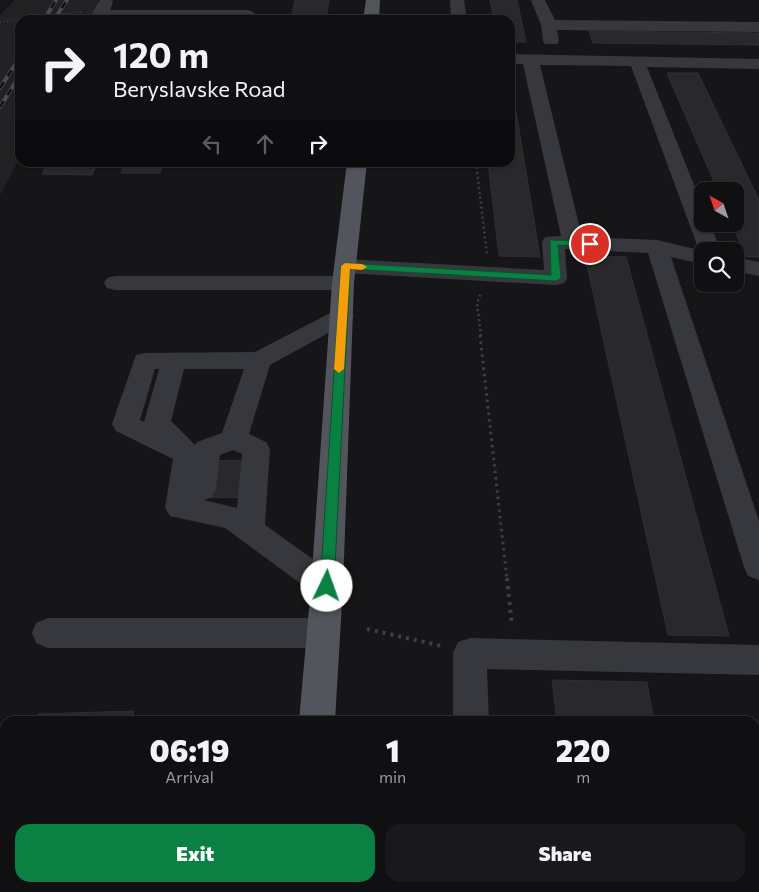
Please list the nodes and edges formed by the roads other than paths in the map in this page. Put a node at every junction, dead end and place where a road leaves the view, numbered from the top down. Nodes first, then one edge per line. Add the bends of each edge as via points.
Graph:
1 (254, 0) edge
2 (373, 0) edge
3 (457, 0) edge
4 (538, 0) edge
5 (104, 5) road end
6 (137, 15) edge
7 (248, 15) edge
8 (372, 15) edge
9 (458, 15) edge
10 (549, 24) junction
11 (759, 27) edge
12 (515, 59) edge
13 (530, 59) junction
14 (554, 60) junction
15 (638, 61) junction
16 (754, 68) edge
17 (356, 167) edge
18 (707, 242) edge
19 (573, 243) junction
20 (657, 247) junction
21 (694, 255) edge
22 (744, 266) edge
23 (759, 269) edge
24 (344, 274) junction
25 (115, 283) dead end
26 (342, 316) junction
27 (259, 360) junction
28 (234, 439) junction
29 (225, 518) junction
30 (759, 567) edge
31 (327, 586) junction
32 (48, 633) dead end
33 (324, 633) junction
34 (759, 660) edge
35 (317, 716) edge
36 (471, 716) edge

1 - 7 street
2 - 8 main road
3 - 9 street
4 - 10 street
5 - 6 street via 100,14
10 - 11 street
10 - 14 street
12 - 13 street
13 - 14 street
13 - 19 street
14 - 15 street
15 - 16 street
15 - 18 street
17 - 24 main road
19 - 20 street
19 - 24 street via 553,242 556,278 489,274
20 - 21 street
20 - 30 street
22 - 23 street
24 - 25 street
24 - 26 main road
26 - 27 street
26 - 31 main road
27 - 28 street
27 - 29 street via 174,361 156,423 188,454 180,508
28 - 29 street via 224,448
28 - 29 street via 256,449
29 - 31 street
31 - 33 main road
32 - 33 street
33 - 35 main road
34 - 36 street via 470,653

